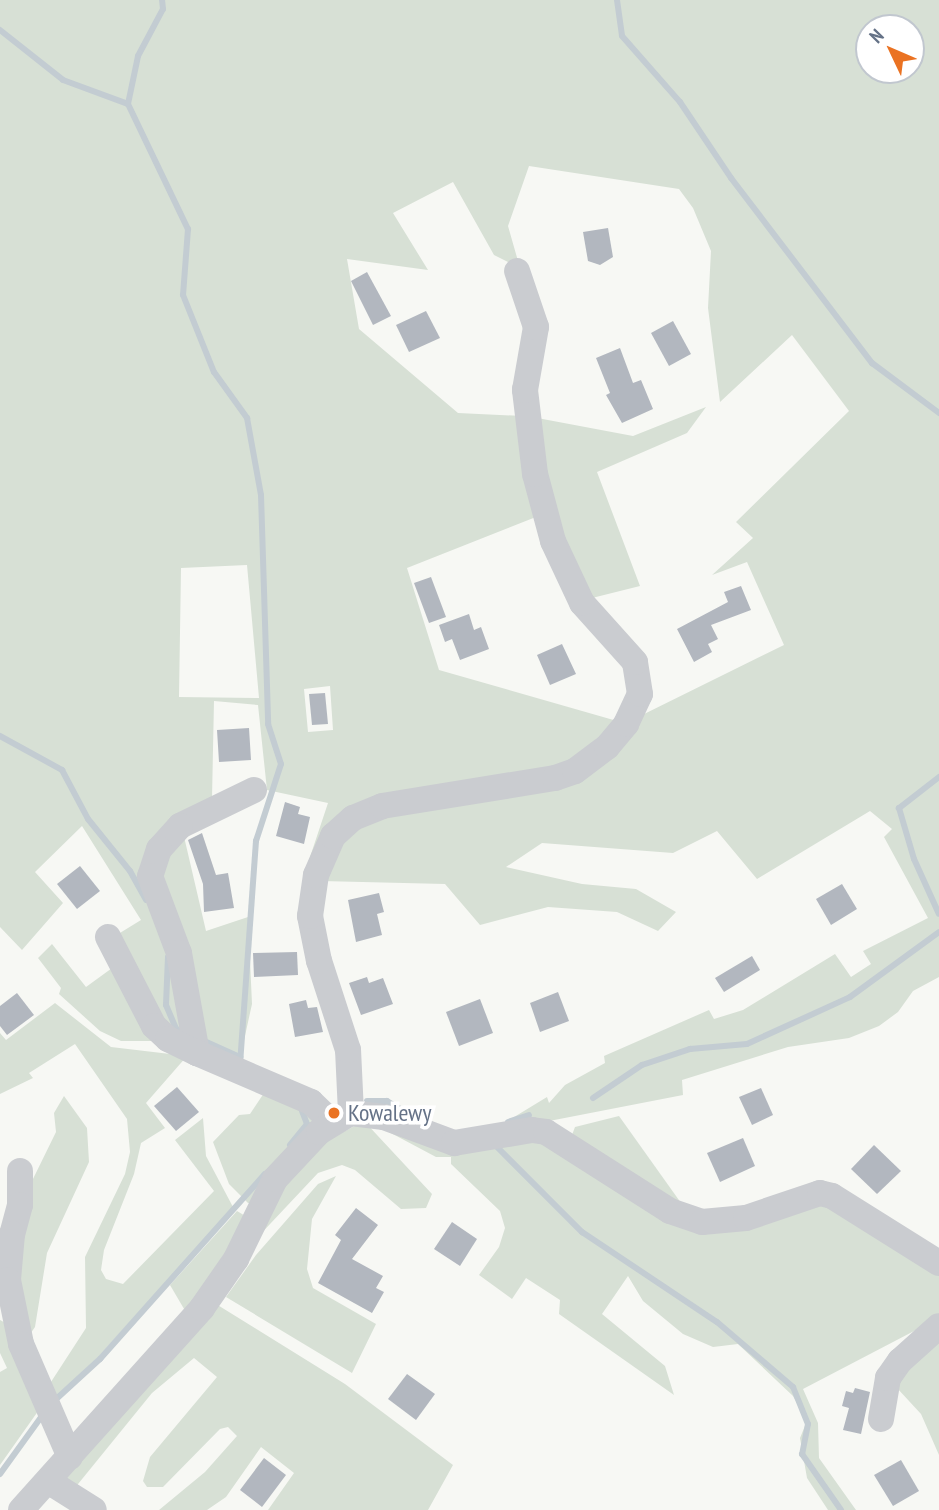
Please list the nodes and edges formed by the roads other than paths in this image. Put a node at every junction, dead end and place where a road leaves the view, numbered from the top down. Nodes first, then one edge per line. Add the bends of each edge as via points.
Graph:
1 (517, 271) dead end
2 (254, 790) dead end
3 (108, 937) dead end
4 (197, 1053) junction
5 (349, 1116) junction
6 (20, 1171) dead end
7 (939, 1263) edge
8 (939, 1326) edge
9 (881, 1419) dead end
10 (70, 1457) junction
11 (48, 1481) junction
12 (22, 1510) edge
13 (94, 1510) edge

1 - 5 street via 536,327 525,390 535,474 553,541 593,619 635,662 640,694 626,724 607,747 575,771 382,806 353,818 333,836 316,875 310,916 318,961 348,1050
2 - 4 street via 188,820 159,849 151,866 152,884 179,953
3 - 4 street via 154,1026 168,1039
4 - 5 street
5 - 7 street via 454,1143 532,1130 546,1132 670,1211 702,1222 724,1223 807,1196 832,1196
5 - 10 street via 275,1179 236,1259 202,1308
6 - 10 street via 20,1205 8,1280 21,1344
8 - 9 street via 888,1378
10 - 11 street
11 - 12 street
11 - 13 street

